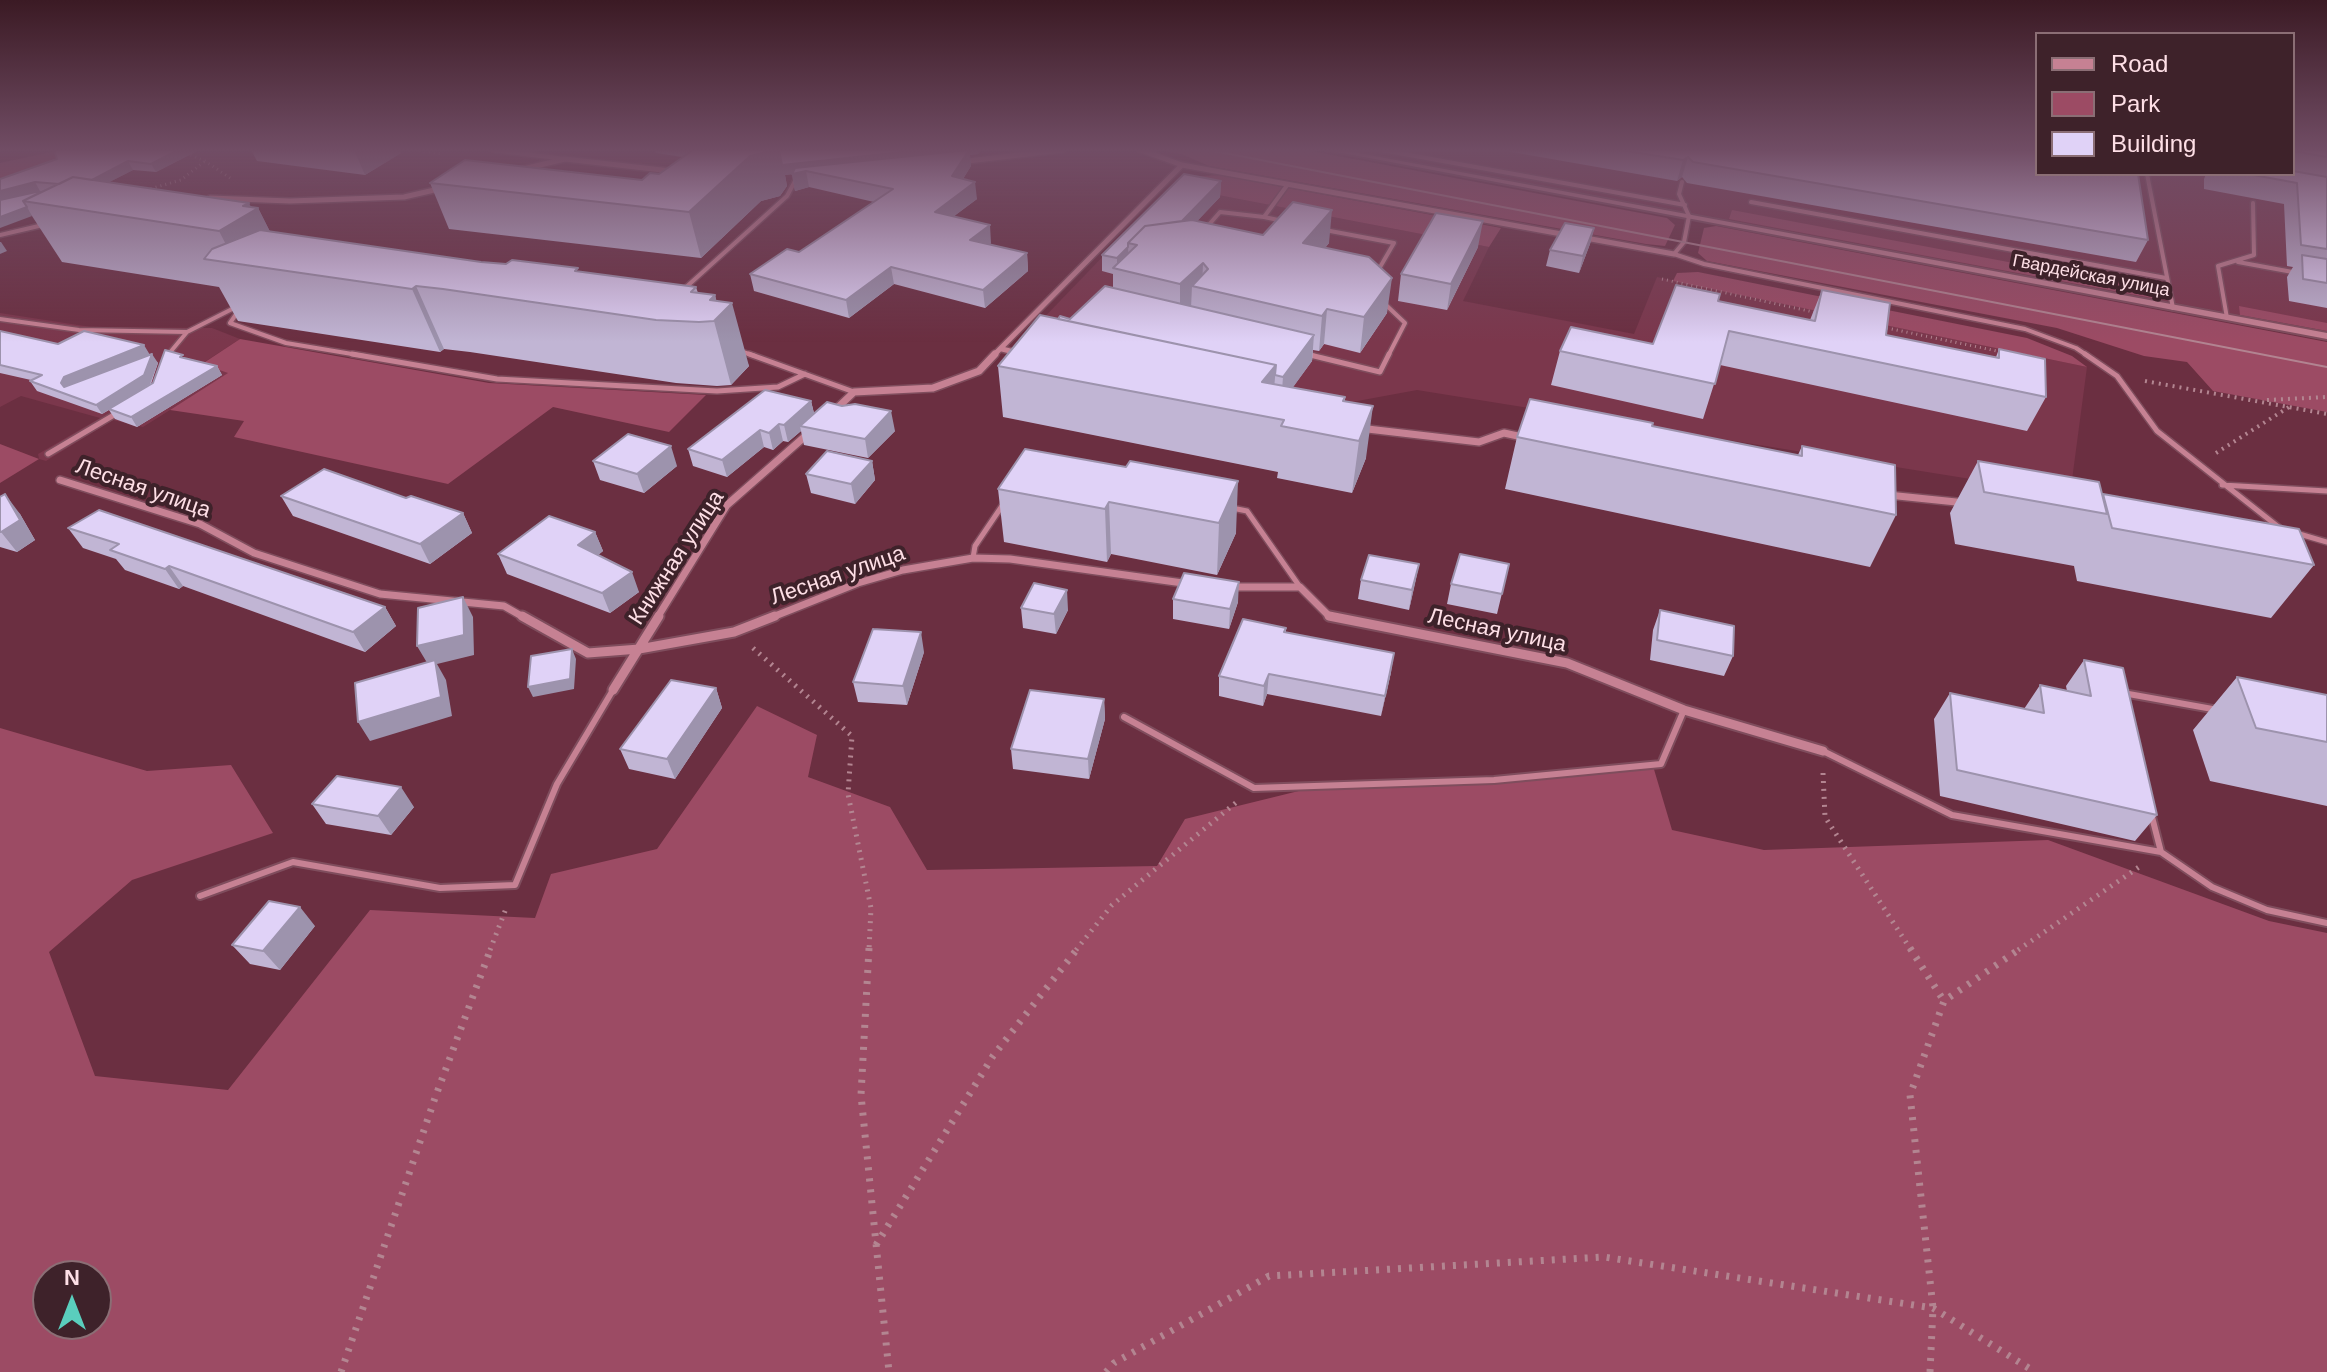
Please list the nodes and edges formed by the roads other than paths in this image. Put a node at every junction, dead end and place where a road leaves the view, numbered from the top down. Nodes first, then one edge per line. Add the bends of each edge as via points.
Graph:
1 (767, 214) edge
2 (1134, 214) edge
3 (1218, 214) edge
4 (1238, 214) edge
5 (1266, 214) edge
6 (1454, 214) edge
7 (1678, 214) edge
8 (1817, 214) edge
9 (2154, 214) edge
10 (2253, 214) edge
11 (1689, 216) junction
12 (1264, 217) junction
13 (1293, 223) edge
14 (1322, 229) edge
15 (48, 231) edge
16 (1204, 231) edge
17 (0, 235) edge
18 (1674, 254) junction
19 (2234, 261) junction
20 (2312, 276) edge
21 (1374, 277) edge
22 (2166, 278) junction
23 (681, 292) edge
24 (1377, 297) edge
25 (2173, 308) junction
26 (2227, 318) junction
27 (0, 319) edge
28 (187, 332) junction
29 (2327, 336) edge
30 (727, 346) dead end
31 (1002, 349) junction
32 (167, 354) junction
33 (1304, 354) edge
34 (1032, 356) edge
35 (152, 359) edge
36 (162, 370) edge
37 (805, 374) junction
38 (854, 392) junction
39 (132, 404) edge
40 (827, 417) edge
41 (1353, 426) edge
42 (816, 427) edge
43 (1534, 439) edge
44 (48, 454) dead end
45 (60, 480) dead end
46 (2222, 485) junction
47 (2327, 491) edge
48 (1011, 493) edge
49 (1882, 495) edge
50 (1973, 505) dead end
51 (1231, 508) edge
52 (2280, 528) junction
53 (2267, 530) edge
54 (2327, 542) edge
55 (973, 558) junction
56 (1199, 585) edge
57 (1229, 587) edge
58 (1300, 587) junction
59 (639, 649) junction
60 (613, 690) joint
61 (2124, 707) edge
62 (1684, 710) junction
63 (2224, 711) dead end
64 (1124, 717) dead end
65 (1823, 751) joint
66 (2150, 809) edge
67 (2161, 852) junction
68 (200, 896) dead end
69 (2327, 923) edge

1 - 23 lane
2 - 31 street
3 - 16 lane
4 - 12 lane
5 - 12 lane
6 - 18 street
7 - 11 street, Гвардейская улица
8 - 22 lane
9 - 22 lane
10 - 19 lane via 2254,255
11 - 18 lane via 1684,242
11 - 25 street, Гвардейская улица
12 - 13 lane
14 - 21 lane via 1394,243
15 - 17 lane via 50,224
18 - 46 lane via 2025,329 2076,348 2117,376 2157,431
19 - 20 lane
19 - 26 lane via 2218,266
22 - 25 lane
24 - 33 lane via 1405,323 1380,372
25 - 26 street, Гвардейская улица
26 - 29 street, Гвардейская улица
27 - 28 lane via 79,330
28 - 32 lane
28 - 37 lane via 245,302 230,323 286,343 497,379 717,391 778,387
30 - 37 lane
31 - 34 street
31 - 38 street via 979,371 933,388
32 - 35 lane
32 - 36 lane
37 - 38 lane
38 - 40 street
39 - 44 lane
41 - 43 street via 1479,442 1504,433
42 - 59 street, Книжная улица via 727,505
45 - 59 street, Лесная улица via 200,524 254,553 380,594 504,606 588,653
46 - 47 lane
46 - 52 lane
48 - 55 lane via 975,546
49 - 50 street
51 - 58 lane via 1247,511
52 - 53 street
52 - 54 lane
55 - 56 street, Лесная улица
55 - 59 street, Лесная улица via 888,574 734,632
57 - 58 street
58 - 62 street, Лесная улица via 1329,616 1567,663
59 - 60 street, Книжная улица
60 - 68 lane via 557,784 515,885 440,888 293,862
61 - 63 lane via 2121,692
62 - 64 lane via 1661,764 1494,780 1254,788
62 - 65 street, Лесная улица
65 - 67 lane via 1952,815
66 - 67 lane
67 - 69 lane via 2225,893 2267,910

